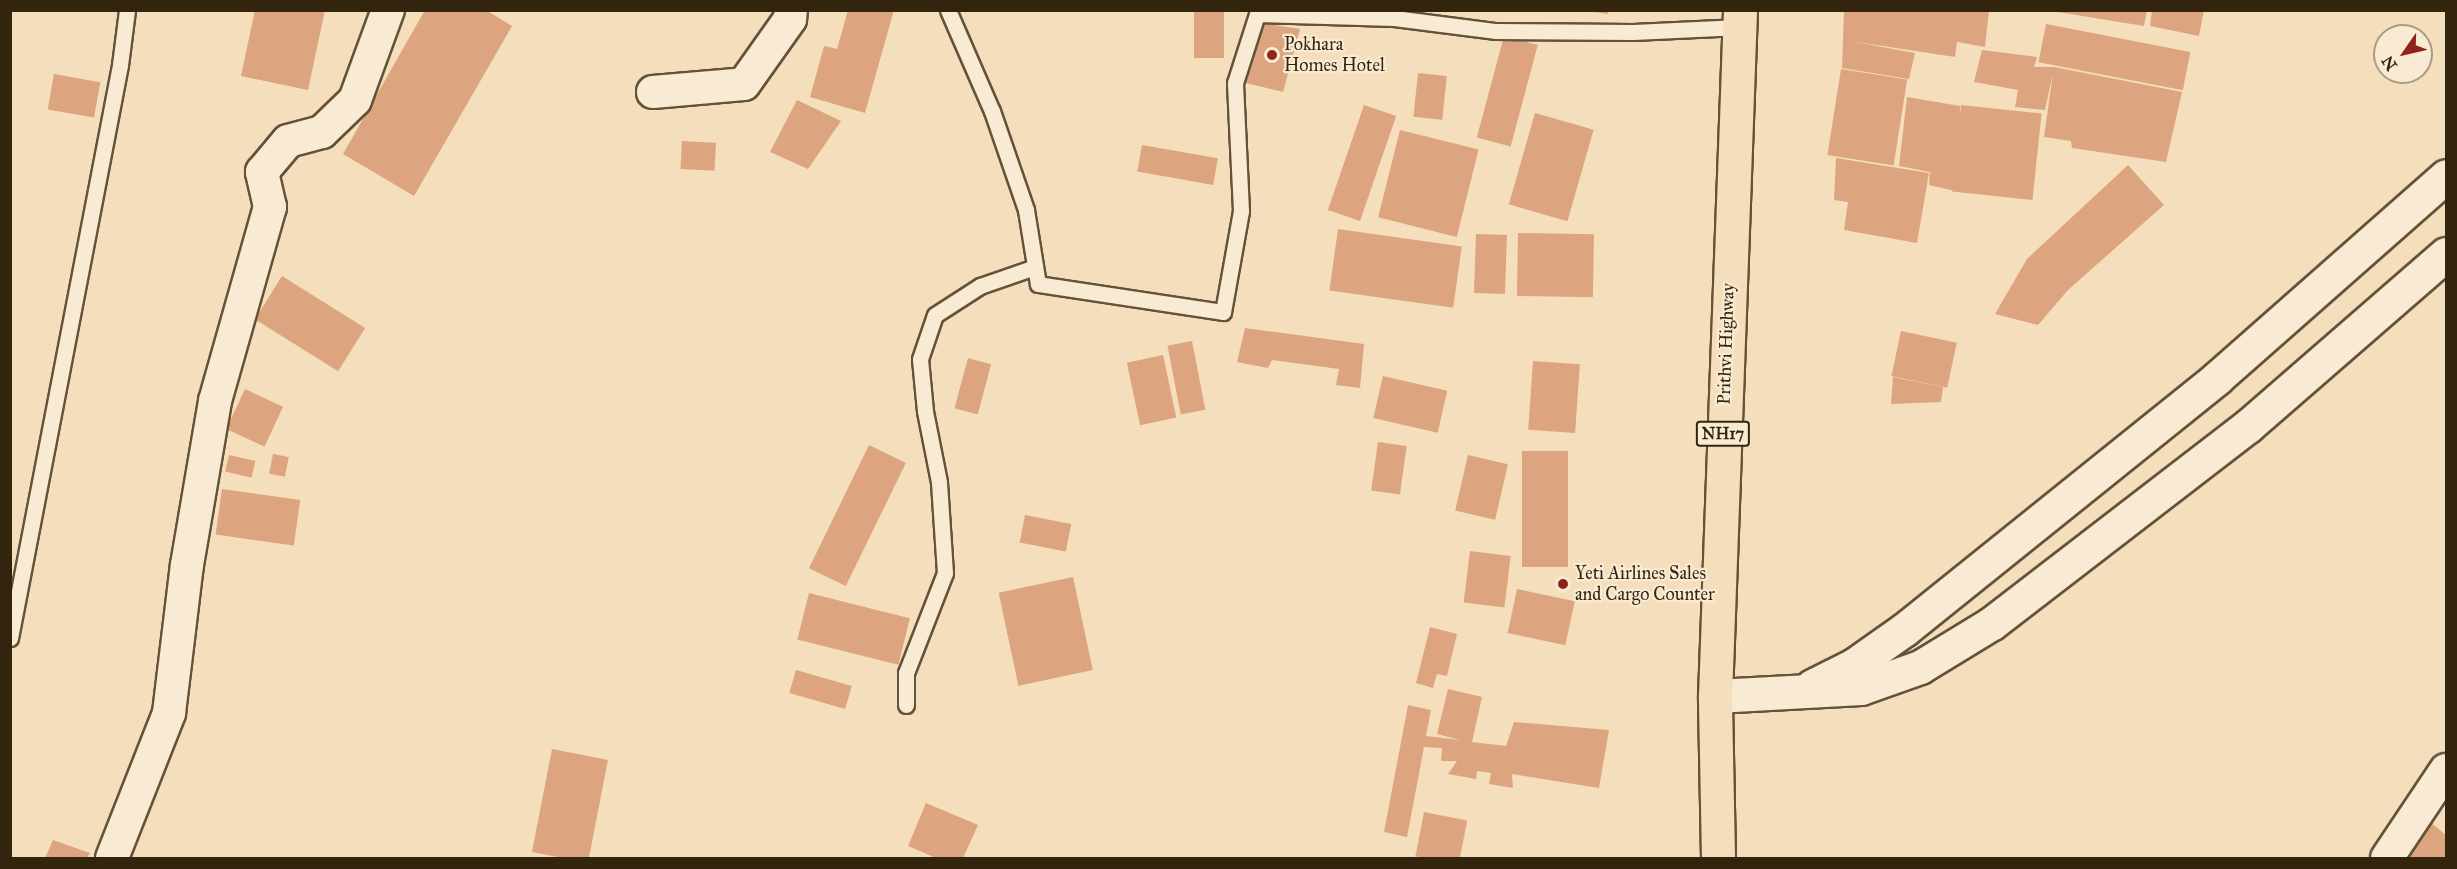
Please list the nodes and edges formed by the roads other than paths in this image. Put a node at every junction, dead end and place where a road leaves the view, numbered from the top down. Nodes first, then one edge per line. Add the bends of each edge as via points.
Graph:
1 (127, 10) edge
2 (388, 10) edge
3 (791, 10) edge
4 (948, 10) edge
5 (1740, 19) edge
6 (653, 92) dead end
7 (2446, 176) edge
8 (2446, 254) edge
9 (1035, 267) junction
10 (10, 638) edge
11 (1797, 694) junction
12 (1715, 696) junction
13 (906, 705) dead end
14 (2446, 770) edge
15 (112, 858) edge
16 (1718, 858) edge
17 (2387, 858) edge

1 - 10 lane via 120,65
2 - 15 street via 355,100 322,132 288,141 262,172 270,207 215,400 187,565 169,713
3 - 6 street via 790,19 744,84
4 - 9 lane via 992,111 1026,210
5 - 9 lane via 1633,32 1496,31 1394,18 1257,15 1235,83 1241,211 1223,312 1038,284
5 - 12 highway, Prithvi Highway / NH17
7 - 11 street via 2217,378 1905,628 1854,665
8 - 11 street via 2248,426 1992,623 1920,667 1861,688
9 - 13 lane via 980,286 935,315 920,359 924,411 939,482 945,573 906,673
11 - 12 street
12 - 16 highway, Prithvi Highway / NH17
14 - 17 street

